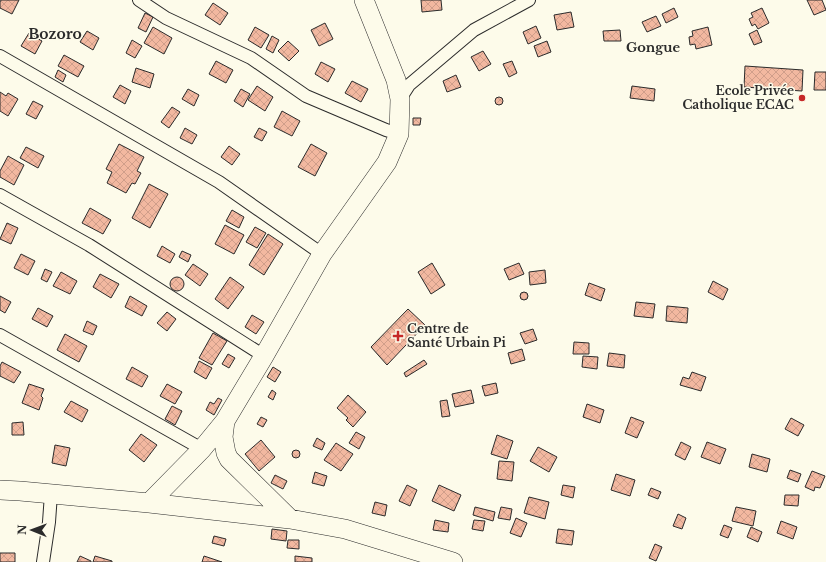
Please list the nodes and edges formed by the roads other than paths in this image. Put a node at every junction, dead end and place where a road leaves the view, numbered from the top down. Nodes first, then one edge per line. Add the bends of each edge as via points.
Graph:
1 (139, 0) edge
2 (364, 0) edge
3 (529, 0) edge
4 (0, 56) edge
5 (400, 99) junction
6 (399, 134) junction
7 (0, 196) edge
8 (322, 254) junction
9 (0, 335) edge
10 (264, 356) junction
11 (225, 421) junction
12 (202, 448) junction
13 (0, 490) edge
14 (51, 494) junction
15 (149, 503) junction
16 (290, 519) junction
17 (43, 562) edge
18 (452, 562) edge

1 - 6 street via 166,18 251,58 306,96
2 - 5 main road via 396,80
3 - 5 street via 474,30 409,85
4 - 8 street via 219,182
5 - 6 main road
6 - 8 main road via 387,162
7 - 10 street via 89,245
8 - 10 main road
9 - 12 street
10 - 11 main road
11 - 12 main road
11 - 16 main road via 223,437 229,459
12 - 15 main road
13 - 14 main road
14 - 15 main road
14 - 17 street
15 - 16 main road
16 - 18 main road via 345,529

